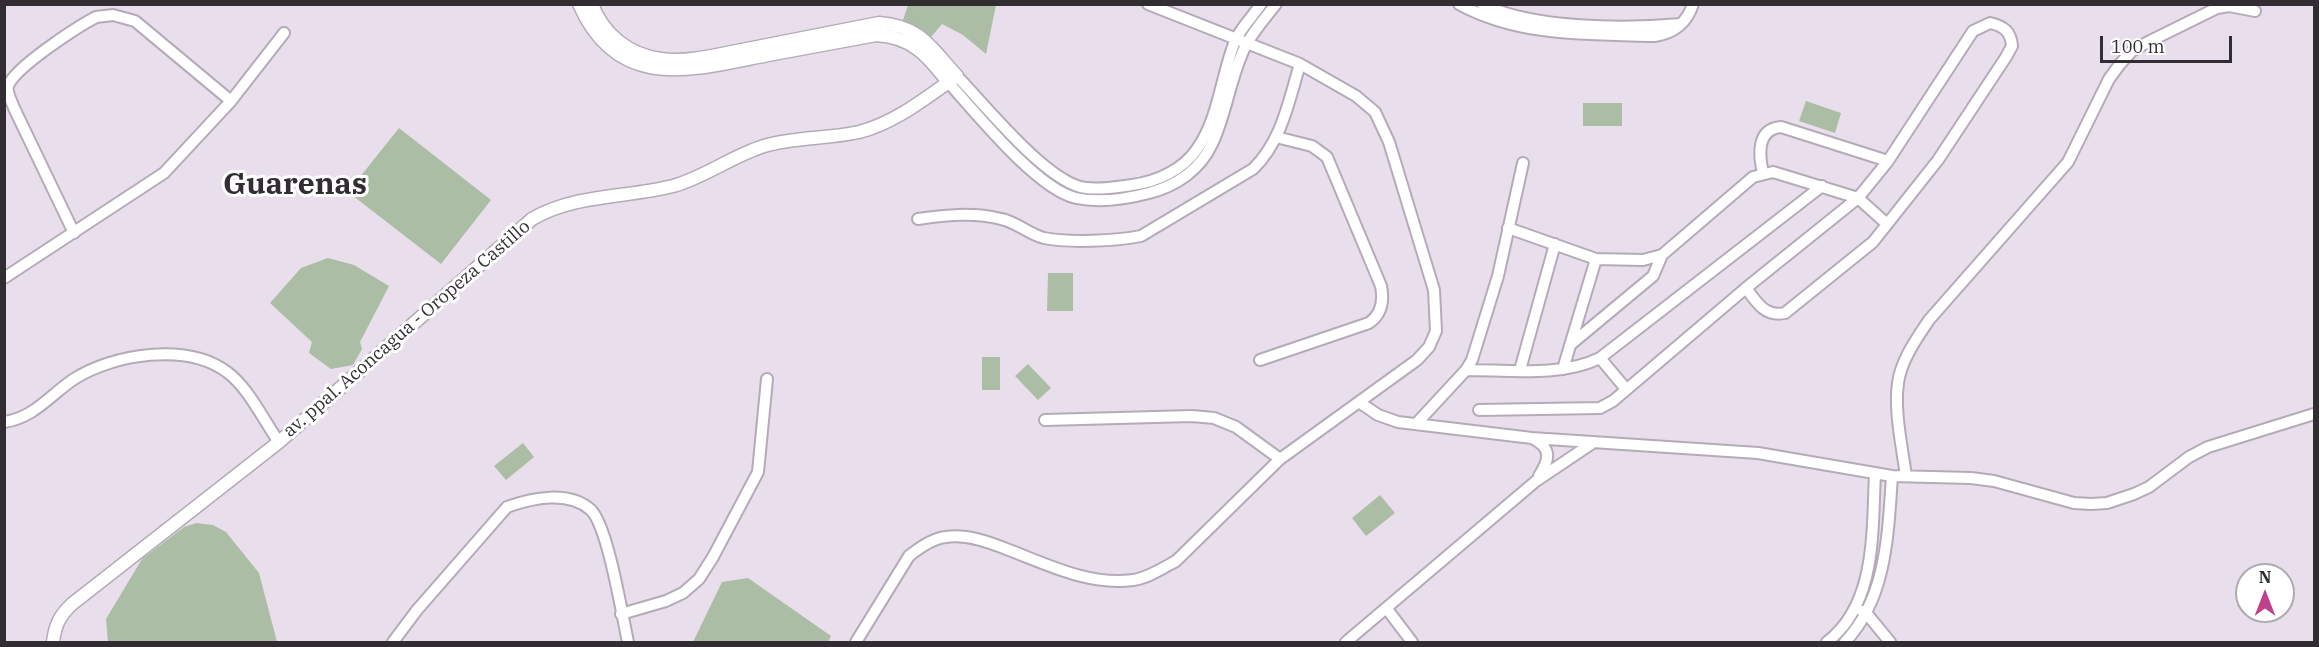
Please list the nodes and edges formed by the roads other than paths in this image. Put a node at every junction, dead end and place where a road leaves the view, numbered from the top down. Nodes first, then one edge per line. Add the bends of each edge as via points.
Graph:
1 (579, 4) edge
2 (592, 4) edge
3 (1148, 4) edge
4 (1261, 4) edge
5 (1276, 4) edge
6 (1459, 4) edge
7 (1482, 4) edge
8 (1693, 4) edge
9 (2255, 11) dead end
10 (1682, 24) junction
11 (285, 33) dead end
12 (1235, 40) junction
13 (1247, 44) junction
14 (1300, 64) junction
15 (953, 79) junction
16 (231, 101) junction
17 (1276, 137) junction
18 (1888, 161) junction
19 (1523, 163) dead end
20 (1763, 173) junction
21 (1822, 186) junction
22 (1858, 198) junction
23 (918, 219) dead end
24 (1887, 224) junction
25 (1508, 228) junction
26 (74, 233) junction
27 (1555, 244) junction
28 (1662, 255) junction
29 (1596, 259) junction
30 (4, 278) edge
31 (1746, 288) junction
32 (1570, 345) junction
33 (1600, 358) junction
34 (1260, 360) dead end
35 (1563, 369) junction
36 (1466, 370) junction
37 (1520, 370) junction
38 (767, 379) dead end
39 (1626, 389) junction
40 (1359, 402) junction
41 (1479, 410) dead end
42 (2314, 414) edge
43 (1045, 420) dead end
44 (4, 422) edge
45 (1416, 424) junction
46 (1532, 438) junction
47 (279, 442) junction
48 (1594, 442) junction
49 (1280, 459) junction
50 (1875, 474) junction
51 (1892, 476) junction
52 (1906, 476) junction
53 (1536, 481) junction
54 (1856, 608) junction
55 (1387, 609) junction
56 (621, 614) junction
57 (1867, 614) junction
58 (53, 642) edge
59 (393, 642) edge
60 (628, 642) edge
61 (856, 642) edge
62 (1346, 642) edge
63 (1413, 642) edge
64 (1827, 642) edge
65 (1845, 642) edge
66 (1890, 642) edge

1 - 15 street via 596,36 612,51 650,67 691,69 876,35 909,42
2 - 15 street via 615,39 660,59 692,59 879,23 906,28 920,35
3 - 12 street
4 - 12 street
5 - 13 street
6 - 10 street via 1510,25 1553,32 1655,36 1669,34
7 - 10 street via 1509,15 1553,23 1650,27
8 - 10 street
9 - 52 street via 2217,8 2132,51 2120,64 2068,162 1914,342 1898,382
11 - 16 street
12 - 13 street
12 - 15 street via 1206,133 1197,149 1167,174 1135,185 1085,188 1060,178
13 - 14 street
13 - 15 street via 1222,119 1200,164 1187,176 1159,190 1108,200 1076,198 1046,183 981,119
14 - 17 street
14 - 40 street via 1356,96 1375,112 1434,290 1436,331 1429,347
15 - 47 street, av. ppal. Aconcagua - Oropeza Castillo via 875,127 762,147 674,186 581,201 543,212
16 - 26 street via 164,173
16 - 26 street via 143,26 123,16 96,17 22,67 8,90
17 - 23 street via 1253,169 1141,237 1056,239 1001,219
17 - 34 street via 1312,146 1327,157 1381,286 1382,305 1369,324
18 - 20 street via 1781,127 1765,134 1760,144
18 - 22 street
18 - 24 street via 1973,31 1990,23 2008,32 2012,46 2008,53 1942,153
19 - 25 street
20 - 21 street via 1773,172
20 - 28 street via 1743,185
21 - 22 street
21 - 33 street
22 - 24 street
22 - 31 street
24 - 31 street via 1873,242 1785,313 1764,310
25 - 27 street
25 - 36 street via 1498,276
26 - 30 street
27 - 29 street
27 - 37 street
28 - 29 street via 1643,260
28 - 32 street via 1653,276
29 - 32 street
31 - 39 street
32 - 35 street
33 - 35 street via 1584,366
33 - 39 street
35 - 37 street
36 - 37 street
36 - 45 street
38 - 56 street via 758,472 713,557 699,579 683,593
39 - 41 street via 1600,408
40 - 45 street via 1378,415
40 - 49 street
42 - 52 street via 2208,447 2149,487 2107,503 2074,503 1994,481
43 - 49 street via 1214,418 1236,428
44 - 47 street via 27,416 91,369 131,357 178,355 213,363 228,372
45 - 46 street
46 - 48 street
46 - 53 street via 1541,442 1548,458
47 - 58 street, av. ppal. Aconcagua - Oropeza Castillo via 67,609 55,627
48 - 50 street via 1758,453
48 - 53 street
49 - 61 street via 1176,561 1134,580 1074,575 964,536 944,537 920,547 909,556
50 - 51 street
50 - 54 street via 1868,565
51 - 52 street
51 - 57 street via 1884,558
53 - 55 street
54 - 57 street
54 - 64 street
55 - 62 street
55 - 63 street
56 - 59 street via 603,532 591,511 571,500 527,500 507,507
56 - 60 street
57 - 65 street
57 - 66 street

